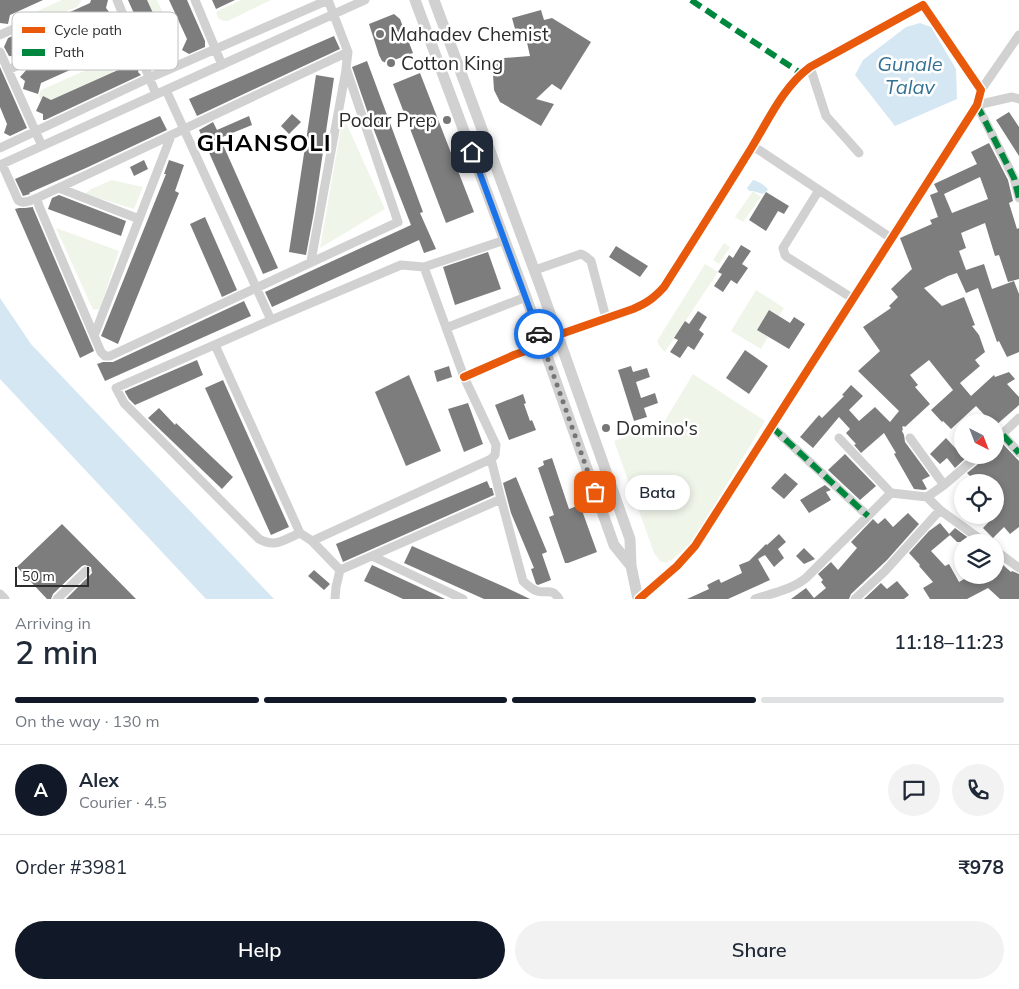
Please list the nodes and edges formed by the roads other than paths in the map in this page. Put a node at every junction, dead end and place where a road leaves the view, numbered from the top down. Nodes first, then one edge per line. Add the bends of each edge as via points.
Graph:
1 (117, 0) edge
2 (195, 0) edge
3 (328, 0) edge
4 (365, 0) edge
5 (415, 0) edge
6 (434, 0) edge
7 (933, 0) edge
8 (923, 5) junction
9 (122, 12) edge
10 (334, 14) junction
11 (12, 30) edge
12 (0, 35) edge
13 (1019, 35) edge
14 (216, 49) junction
15 (0, 52) edge
16 (348, 52) junction
17 (178, 65) edge
18 (222, 65) junction
19 (810, 67) junction
20 (12, 68) edge
21 (346, 68) junction
22 (8, 70) junction
23 (146, 70) edge
24 (167, 70) edge
25 (149, 78) junction
26 (166, 90) junction
27 (981, 90) junction
28 (156, 94) junction
29 (1019, 99) edge
30 (978, 105) junction
31 (184, 129) junction
32 (35, 132) junction
33 (171, 136) junction
34 (42, 146) junction
35 (753, 146) junction
36 (0, 148) edge
37 (859, 153) dead end
38 (1, 164) edge
39 (59, 188) junction
40 (819, 190) junction
41 (38, 198) junction
42 (1019, 198) edge
43 (139, 219) junction
44 (891, 238) junction
45 (505, 240) junction
46 (311, 261) junction
47 (424, 267) junction
48 (534, 270) junction
49 (256, 288) junction
50 (526, 297) junction
51 (852, 298) junction
52 (606, 318) junction
53 (270, 320) junction
54 (446, 328) junction
55 (558, 335) junction
56 (94, 336) junction
57 (215, 344) junction
58 (543, 345) junction
59 (464, 377) junction
60 (1019, 418) edge
61 (772, 427) junction
62 (1004, 433) edge
63 (1004, 437) edge
64 (839, 438) dead end
65 (910, 438) dead end
66 (1019, 454) edge
67 (491, 459) junction
68 (968, 464) edge
69 (944, 484) junction
70 (891, 493) junction
71 (927, 497) junction
72 (501, 499) junction
73 (940, 510) junction
74 (868, 516) junction
75 (300, 533) junction
76 (973, 534) edge
77 (312, 541) junction
78 (372, 556) junction
79 (1004, 557) edge
80 (630, 566) junction
81 (1019, 568) edge
82 (340, 570) junction
83 (86, 571) dead end
84 (0, 594) edge
85 (5, 599) edge
86 (57, 599) edge
87 (335, 599) edge
88 (463, 599) edge
89 (559, 599) edge
90 (638, 599) edge
91 (755, 599) edge
92 (855, 599) edge

1 - 9 street
2 - 14 street
3 - 10 street
3 - 14 street
4 - 10 street
5 - 45 street
6 - 48 street
7 - 8 street
8 - 19 street
8 - 27 street
10 - 16 street
10 - 18 street
11 - 12 street
13 - 27 street
14 - 17 street
14 - 18 street
15 - 22 street
16 - 21 street
16 - 31 street
18 - 26 street
19 - 35 street via 785,92
19 - 37 street via 826,116
20 - 22 street
21 - 46 street
21 - 46 street via 398,222
22 - 32 street
23 - 25 street
24 - 25 street
25 - 28 street
25 - 32 street
26 - 28 street
26 - 31 street
27 - 30 street
28 - 34 street
29 - 30 street via 1012,97
30 - 42 street via 1012,172
30 - 44 street
31 - 33 street
31 - 49 street
32 - 34 street
32 - 36 street
33 - 39 street
33 - 43 street
34 - 38 street
35 - 40 street
35 - 52 street via 656,297
38 - 41 street via 20,202
39 - 41 street
39 - 43 street
40 - 44 street
40 - 51 street via 783,248 785,255
41 - 56 street
43 - 56 street
44 - 51 street
45 - 47 street
45 - 50 street
46 - 49 street
47 - 53 street via 401,265
47 - 54 street
48 - 52 street via 581,254 585,256 591,261
48 - 55 street
49 - 53 street
49 - 56 street via 110,356 101,352
50 - 54 street
50 - 58 street
51 - 61 street
52 - 55 street
53 - 57 street
54 - 59 street
55 - 58 street
55 - 80 street via 630,539
57 - 75 street
57 - 75 street via 116,388 124,403 259,539 275,544
58 - 59 street
58 - 80 street via 614,545
59 - 67 street via 496,445
60 - 62 street
61 - 74 street
61 - 90 street via 695,546
63 - 66 street
64 - 70 street
65 - 69 street
67 - 72 street
67 - 77 street
68 - 69 street
69 - 71 street
70 - 71 street
70 - 74 street
71 - 73 street
72 - 78 street
72 - 89 street via 522,581 539,592 549,591
73 - 76 street
73 - 92 street
74 - 91 street via 797,585
75 - 77 street
77 - 82 street
78 - 82 street
78 - 88 street
79 - 81 street
80 - 90 street
82 - 87 street
83 - 86 street
84 - 85 street

